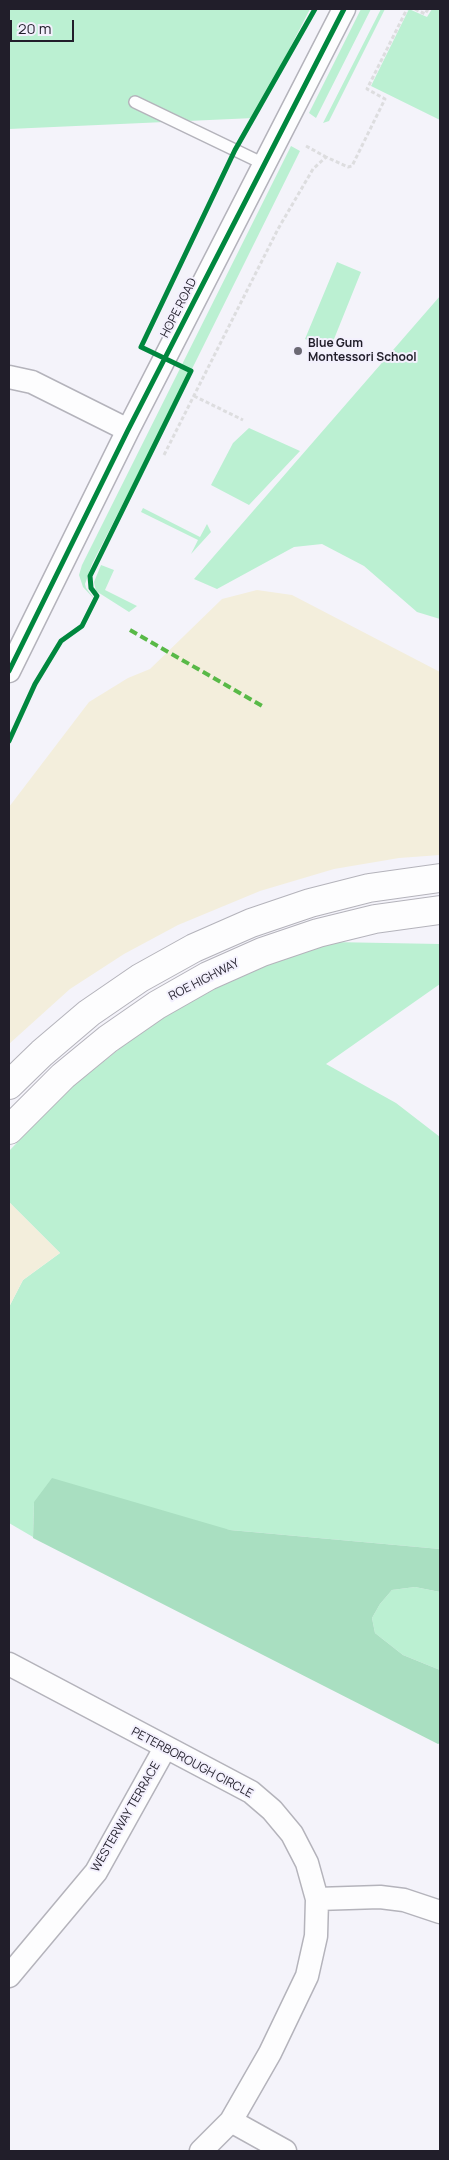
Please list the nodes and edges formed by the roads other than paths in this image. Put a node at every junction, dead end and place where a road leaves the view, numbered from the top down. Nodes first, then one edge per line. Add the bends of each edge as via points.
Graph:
1 (344, 9) edge
2 (135, 102) dead end
3 (264, 164) junction
4 (9, 378) edge
5 (128, 430) junction
6 (9, 671) edge
7 (440, 878) edge
8 (440, 910) edge
9 (9, 1085) edge
10 (9, 1130) edge
11 (9, 1664) edge
12 (165, 1748) junction
13 (318, 1900) junction
14 (440, 1912) edge
15 (9, 1976) edge
16 (231, 2121) junction
17 (201, 2151) edge
18 (285, 2151) edge

1 - 3 street, HOPE ROAD
2 - 3 lane
3 - 5 street, HOPE ROAD
4 - 5 street via 32,382
5 - 6 street, HOPE ROAD
7 - 9 highway via 370,888 310,903 251,923 194,948 140,978 89,1013
8 - 10 highway, ROE HIGHWAY via 375,919 318,933 262,952 208,976 157,1005 108,1039 63,1076
11 - 12 street, PETERBOROUGH CIRCLE
12 - 13 street, PETERBOROUGH CIRCLE via 251,1792 272,1810 292,1834 307,1863
12 - 15 street, WESTERWAY TERRACE via 96,1872
13 - 14 street via 380,1897 404,1900
13 - 16 street, PETERBOROUGH CIRCLE via 316,1936 307,1976 270,2053
16 - 17 street, PETERBOROUGH CIRCLE
16 - 18 street

